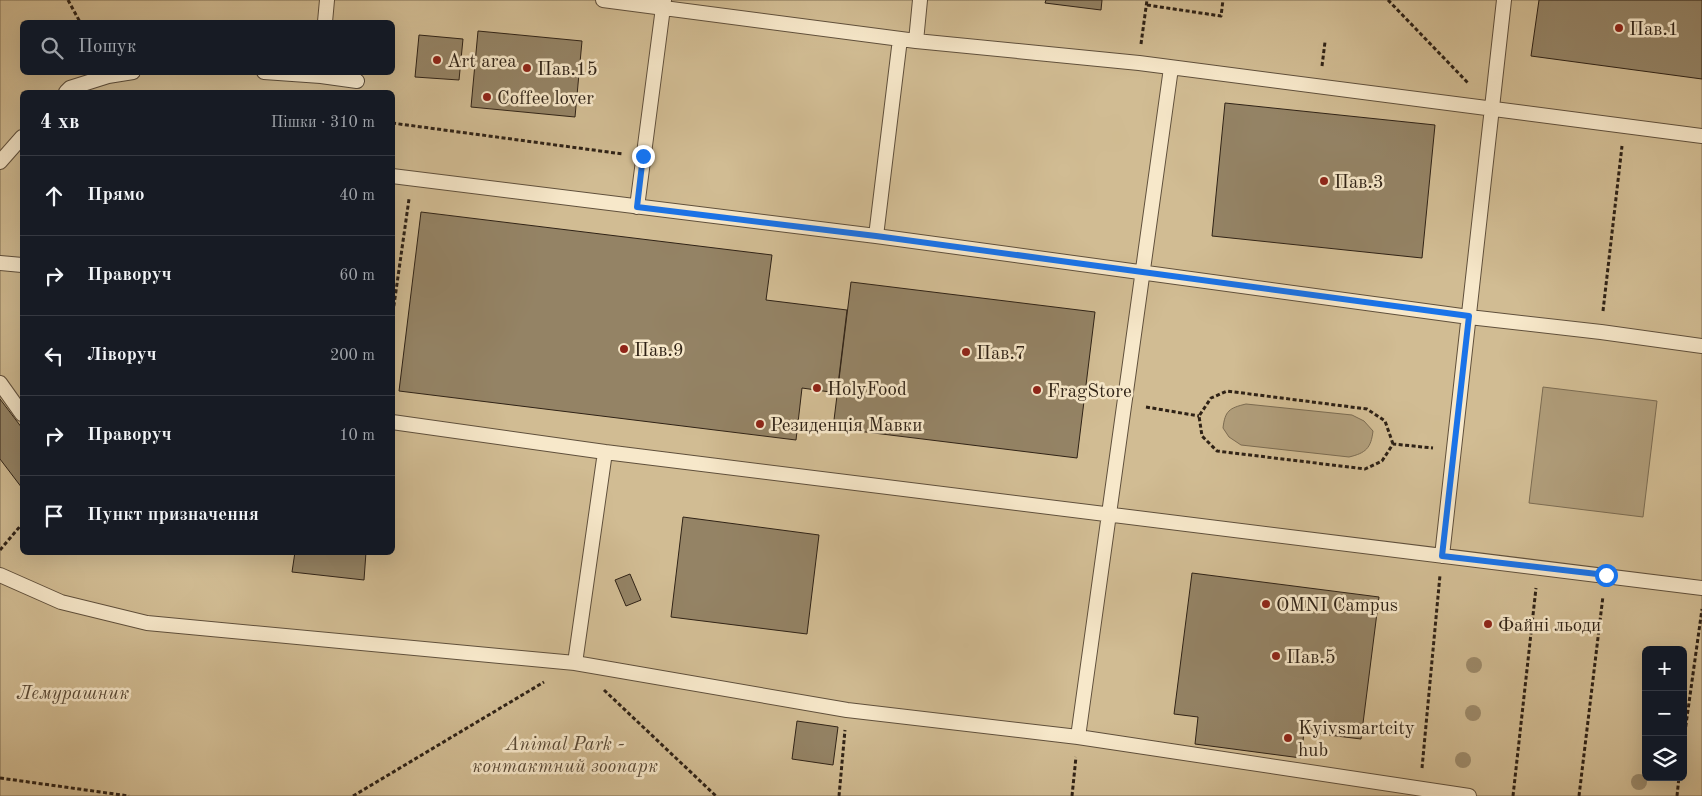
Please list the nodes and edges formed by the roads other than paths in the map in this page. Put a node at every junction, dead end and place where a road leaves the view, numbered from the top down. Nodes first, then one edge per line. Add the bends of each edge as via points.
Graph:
1 (327, 0) edge
2 (604, 0) edge
3 (920, 0) edge
4 (1504, 0) edge
5 (664, 4) edge
6 (325, 20) edge
7 (900, 39) junction
8 (916, 41) junction
9 (1171, 68) junction
10 (114, 75) edge
11 (326, 75) edge
12 (357, 81) dead end
13 (68, 90) edge
14 (1492, 108) junction
15 (1702, 136) edge
16 (20, 139) edge
17 (0, 162) edge
18 (395, 176) edge
19 (637, 207) junction
20 (876, 236) junction
21 (0, 263) edge
22 (20, 265) edge
23 (1142, 272) junction
24 (1469, 316) junction
25 (1702, 346) edge
26 (0, 383) edge
27 (20, 411) edge
28 (395, 422) edge
29 (605, 452) junction
30 (1109, 516) junction
31 (1442, 556) junction
32 (0, 575) edge
33 (1702, 588) edge
34 (575, 663) junction
35 (1078, 737) junction
36 (1469, 796) edge

1 - 6 lane
2 - 5 lane
3 - 8 lane
4 - 14 lane
5 - 7 lane
5 - 19 lane
7 - 8 lane
7 - 20 lane
8 - 9 lane
9 - 14 lane
9 - 23 lane
10 - 13 lane
11 - 12 lane
14 - 15 lane
14 - 24 lane
16 - 17 lane
18 - 19 lane
19 - 20 lane
20 - 23 lane
21 - 22 lane
23 - 24 lane
23 - 30 lane
24 - 25 lane
24 - 31 lane
26 - 27 lane
28 - 29 lane
29 - 30 lane
29 - 34 lane
30 - 31 lane
30 - 35 lane
31 - 33 lane
32 - 34 lane via 60,602 148,623
34 - 35 lane via 847,710
35 - 36 lane

